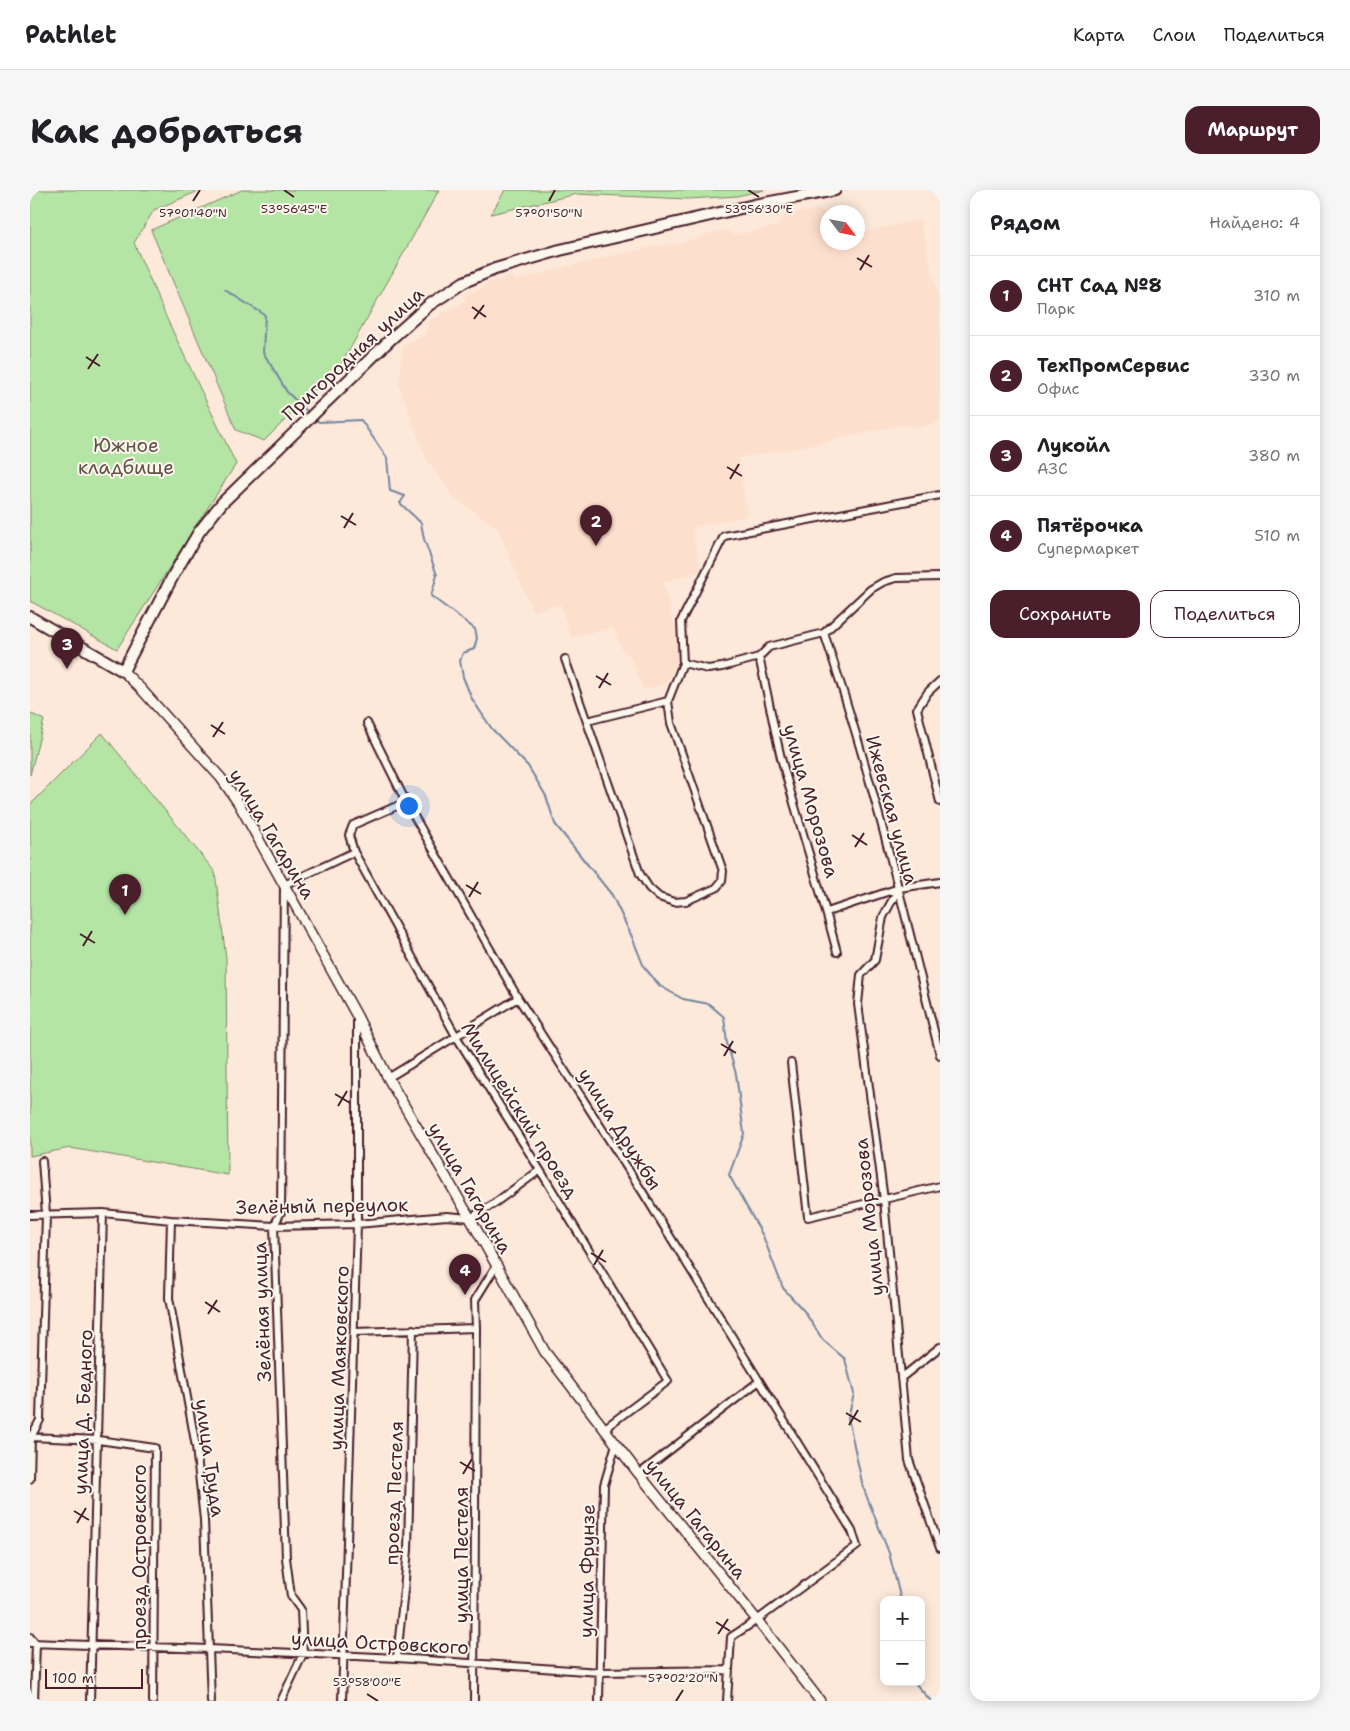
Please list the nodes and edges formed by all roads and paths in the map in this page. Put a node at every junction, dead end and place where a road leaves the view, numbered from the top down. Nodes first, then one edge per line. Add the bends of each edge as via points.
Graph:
1 (835, 190) edge
2 (940, 495) edge
3 (940, 577) edge
4 (30, 617) edge
5 (824, 632) junction
6 (759, 657) junction
7 (565, 659) dead end
8 (683, 664) junction
9 (123, 671) junction
10 (940, 681) edge
11 (668, 701) junction
12 (587, 721) junction
13 (368, 723) dead end
14 (406, 802) junction
15 (940, 802) edge
16 (354, 852) junction
17 (940, 882) edge
18 (284, 885) junction
19 (898, 888) junction
20 (827, 912) junction
21 (837, 952) dead end
22 (518, 998) junction
23 (357, 1016) junction
24 (456, 1036) junction
25 (940, 1055) edge
26 (791, 1063) dead end
27 (388, 1078) junction
28 (42, 1162) dead end
29 (540, 1170) junction
30 (940, 1186) edge
31 (884, 1200) junction
32 (103, 1213) junction
33 (30, 1215) edge
34 (46, 1215) junction
35 (470, 1218) junction
36 (171, 1220) junction
37 (358, 1224) junction
38 (274, 1226) junction
39 (496, 1266) junction
40 (476, 1328) junction
41 (413, 1329) junction
42 (355, 1332) junction
43 (940, 1347) edge
44 (901, 1378) junction
45 (758, 1382) junction
46 (605, 1428) junction
47 (30, 1437) edge
48 (98, 1440) junction
49 (616, 1444) junction
50 (639, 1474) junction
51 (30, 1479) edge
52 (940, 1548) edge
53 (757, 1620) junction
54 (30, 1637) edge
55 (33, 1643) edge
56 (92, 1645) junction
57 (153, 1648) junction
58 (210, 1649) junction
59 (303, 1654) junction
60 (345, 1657) junction
61 (397, 1658) junction
62 (476, 1663) junction
63 (728, 1670) junction
64 (600, 1672) junction
65 (34, 1701) edge
66 (90, 1701) edge
67 (152, 1701) edge
68 (211, 1701) edge
69 (281, 1701) edge
70 (342, 1701) edge
71 (474, 1701) edge
72 (599, 1701) edge
73 (727, 1701) edge
74 (820, 1701) edge

1 - 9 main road, Пригородная улица via 754,205 495,268 464,282 429,304 222,503 199,532 174,574
2 - 8 street via 724,536 681,621
3 - 5 street via 896,578 883,582
4 - 9 main road
5 - 6 street via 769,647
5 - 19 street, Ижевская улица via 844,690
6 - 8 street via 708,669
6 - 20 street, улица Морозова via 782,760
7 - 12 street
8 - 11 street
9 - 18 main road, улица Гагарина via 221,778
10 - 15 street via 917,709
11 - 12 street
11 - 12 street via 671,723 723,871 722,881 716,888 686,901 674,902 659,897 640,874
13 - 14 street, улица Дружбы
14 - 16 street via 353,825 349,835
14 - 22 street, улица Дружбы
16 - 18 street
16 - 24 street, Милицейский проезд
17 - 19 street
18 - 23 main road, улица Гагарина
18 - 38 street, Зелёная улица via 282,1212
19 - 20 street
19 - 25 street, Ижевская улица
19 - 31 street, улица Морозова via 883,917 875,960 861,976 858,1004
20 - 21 street, улица Морозова
22 - 24 street
22 - 45 street, улица Дружбы
23 - 27 main road, улица Гагарина
23 - 37 street, улица Маяковского
24 - 27 street
24 - 29 street, Милицейский проезд
26 - 31 street via 808,1217
27 - 35 main road, улица Гагарина
28 - 34 street
29 - 35 street
29 - 46 street, Милицейский проезд via 668,1381
30 - 31 street
31 - 44 street, улица Морозова
32 - 34 street, Зелёный переулок
32 - 36 street, Зелёный переулок
32 - 48 street, улица Д. Бедного
33 - 34 street, Зелёный переулок
34 - 47 street via 40,1420
35 - 37 street, Зелёный переулок via 447,1216
35 - 39 main road, улица Гагарина
36 - 38 street, Зелёный переулок
36 - 58 street, улица Труда via 169,1298 196,1447 204,1520
37 - 38 street, Зелёный переулок
37 - 42 street, улица Маяковского
38 - 59 street, Зелёная улица via 286,1558 290,1596 301,1610
39 - 40 street, улица Пестеля via 475,1300
39 - 46 main road, улица Гагарина via 544,1352
40 - 41 street
40 - 62 street, улица Пестеля
41 - 42 street
41 - 61 street, проезд Пестеля via 408,1550
42 - 60 street, улица Маяковского
43 - 44 street
44 - 52 street, улица Морозова via 908,1460
45 - 50 street
45 - 53 street, улица Дружбы via 852,1531 857,1546
46 - 49 main road, улица Гагарина
47 - 48 street, проезд Островского
47 - 51 street
48 - 56 street, улица Д. Бедного
48 - 57 street, проезд Островского via 155,1448
49 - 50 main road, улица Гагарина
49 - 64 street, улица Фрунзе via 604,1485
50 - 53 main road, улица Гагарина
53 - 63 street via 730,1637
53 - 74 main road, улица Гагарина
54 - 55 street
55 - 56 street, улица Островского
55 - 65 street
56 - 57 street, улица Островского
56 - 66 street, улица Д. Бедного
57 - 58 street, улица Островского
57 - 67 street, проезд Островского
58 - 59 street, улица Островского
58 - 68 street, улица Труда
59 - 60 street, улица Островского
59 - 69 street, Зелёная улица
60 - 61 street, улица Островского
60 - 70 street, улица Маяковского
61 - 62 street, улица Островского
62 - 64 street, улица Островского
62 - 71 street, улица Пестеля
63 - 64 street, улица Островского
63 - 73 street
64 - 72 street, улица Фрунзе

